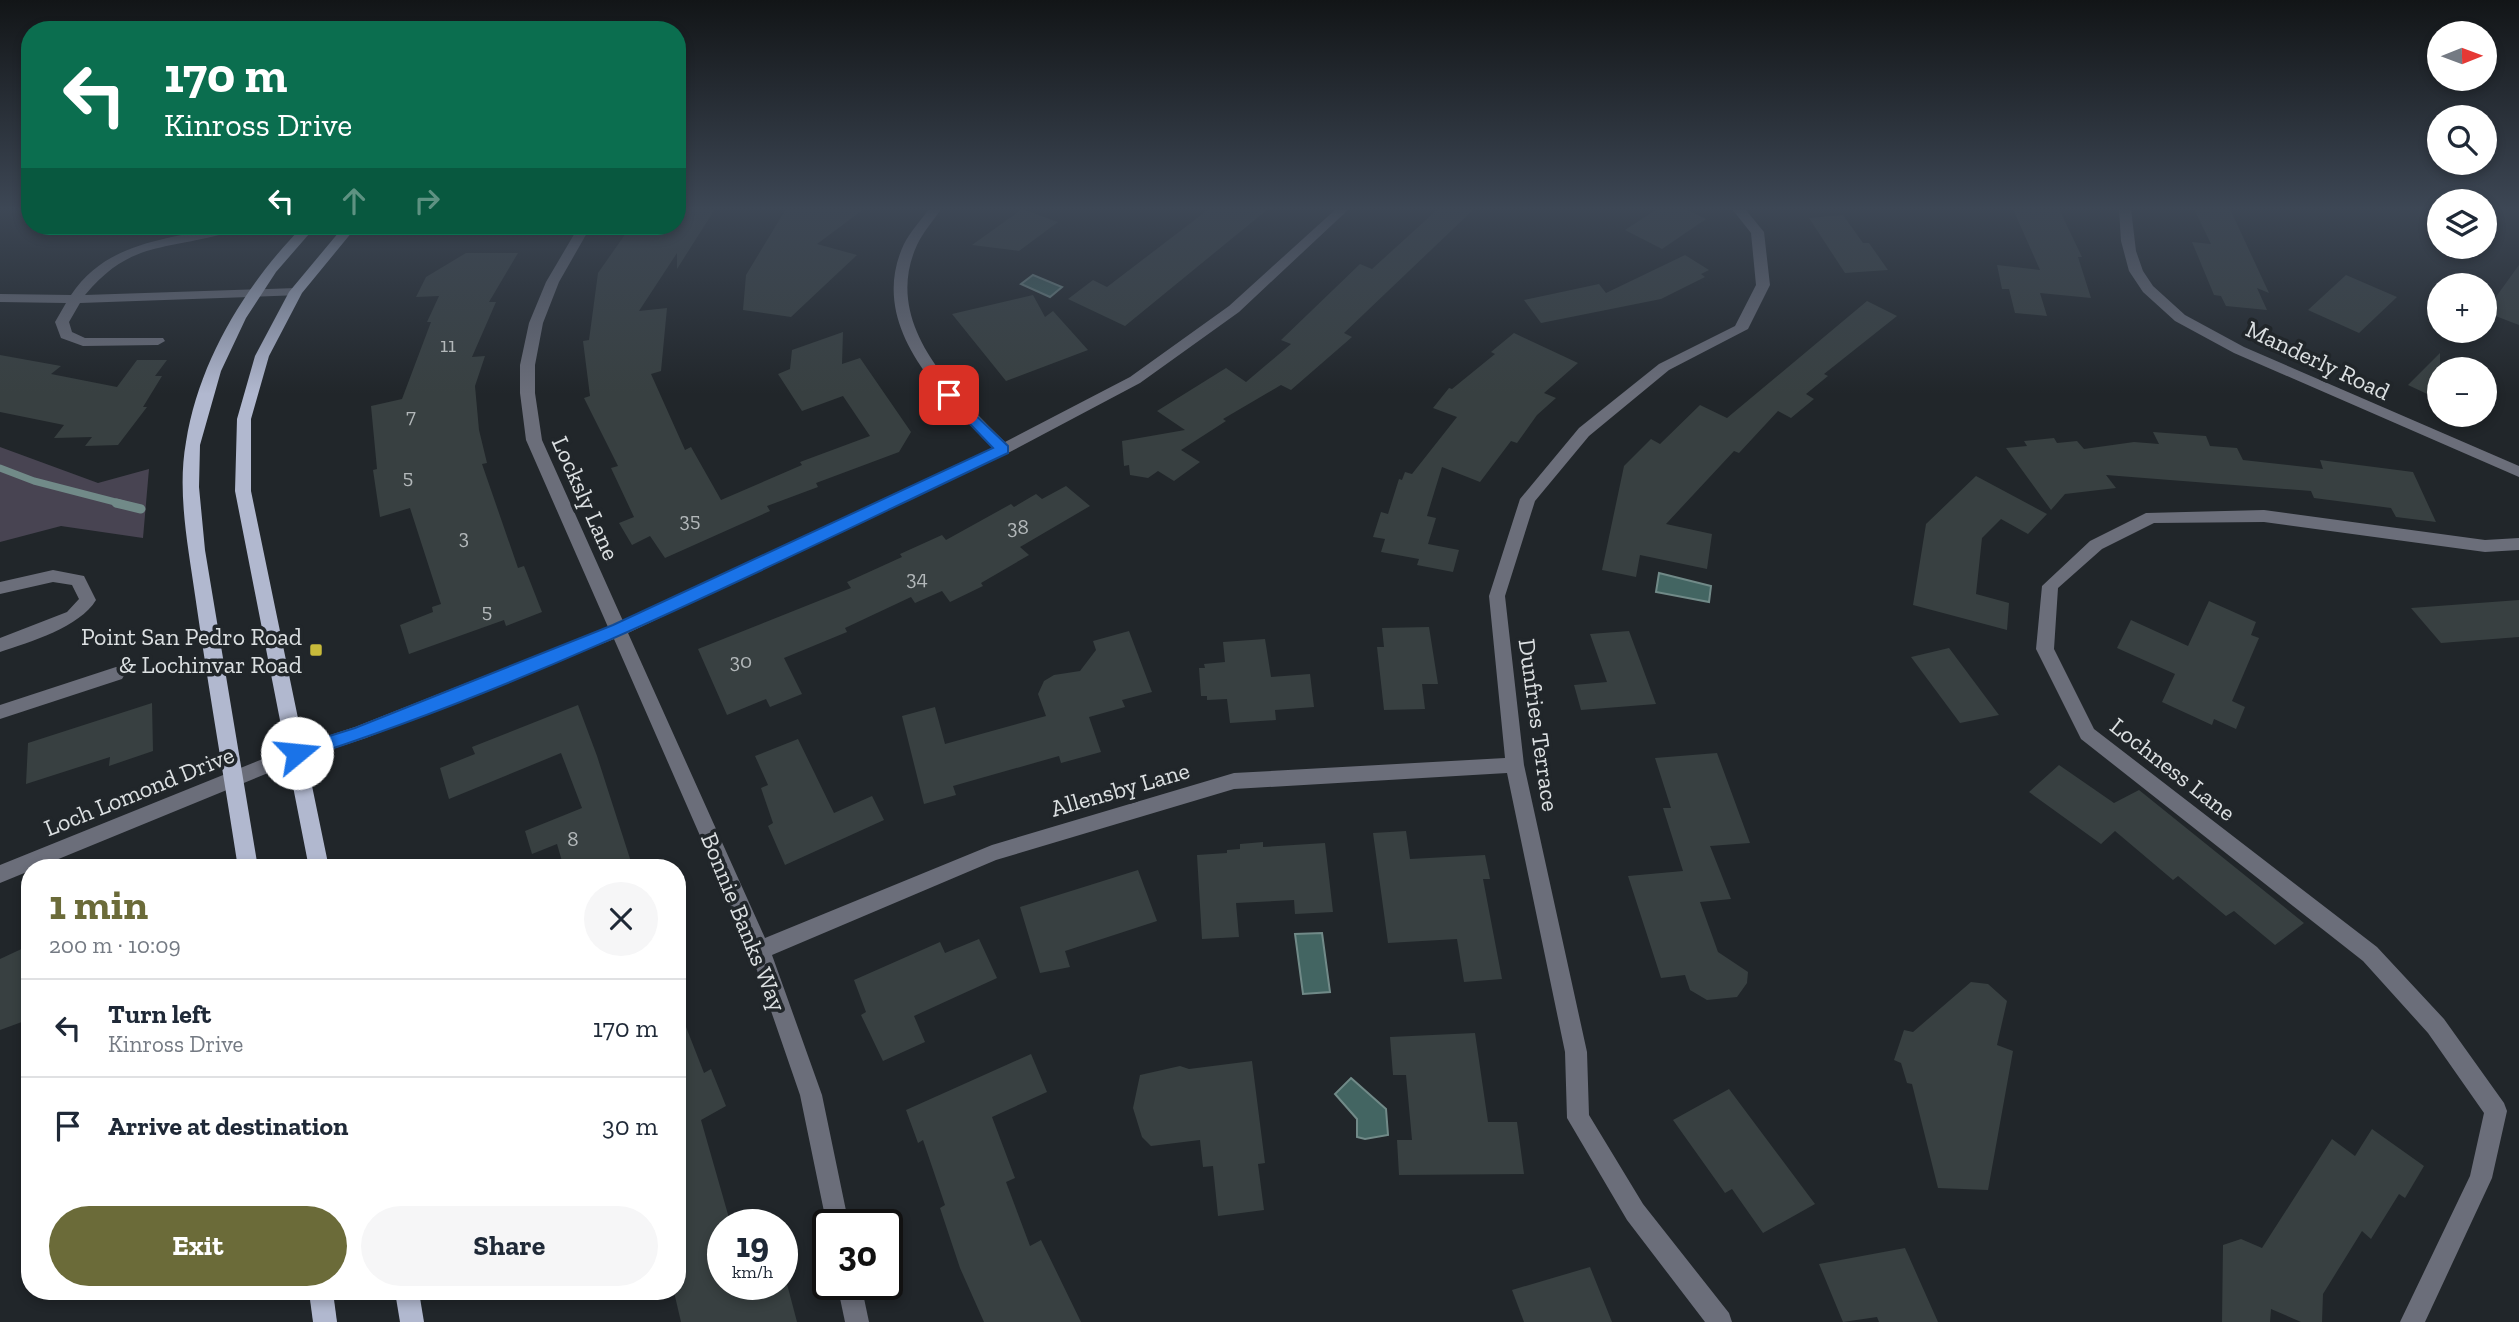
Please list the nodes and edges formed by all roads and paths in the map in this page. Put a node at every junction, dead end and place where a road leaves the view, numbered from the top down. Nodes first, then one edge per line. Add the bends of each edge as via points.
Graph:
1 (99, 271) edge
2 (271, 271) edge
3 (314, 271) edge
4 (560, 271) edge
5 (901, 271) edge
6 (1276, 271) edge
7 (1761, 271) edge
8 (2135, 271) edge
9 (296, 292) junction
10 (254, 293) junction
11 (0, 298) edge
12 (74, 299) junction
13 (158, 341) dead end
14 (1003, 449) junction
15 (2519, 472) edge
16 (2519, 544) edge
17 (0, 587) edge
18 (619, 630) junction
19 (0, 645) edge
20 (116, 674) dead end
21 (0, 712) edge
22 (297, 753) junction
23 (1515, 765) junction
24 (234, 779) junction
25 (37, 859) edge
26 (247, 859) edge
27 (317, 859) edge
28 (21, 865) edge
29 (0, 874) edge
30 (760, 950) junction
31 (834, 1209) edge
32 (322, 1300) edge
33 (408, 1300) edge
34 (852, 1300) edge
35 (325, 1322) edge
36 (412, 1322) edge
37 (857, 1322) edge
38 (1720, 1322) edge
39 (2412, 1322) edge

1 - 12 street
2 - 10 main road
3 - 9 main road
4 - 18 street, Locksly Lane via 545,297 531,342 527,386 534,440
5 - 14 street via 897,288 916,351 949,395
6 - 14 street, Loch Lomond Drive via 1234,309 1135,380
7 - 23 street, Dunfries Terrace via 1763,285 1741,329 1664,367 1584,432 1528,499 1497,596
8 - 15 street, Manderly Road via 2148,290 2196,328
9 - 10 street
9 - 22 main road via 262,356 244,419 243,491
10 - 12 street
10 - 24 main road via 217,363 195,428 191,505
11 - 12 street
12 - 13 street via 62,322 66,335 83,342
14 - 18 street, Loch Lomond Drive
16 - 39 street, Lochness Lane via 2485,546 2264,516 2152,517 2096,545 2050,586 2045,649 2087,734 2370,954 2436,1026 2496,1111 2481,1178
17 - 19 street via 53,576 78,580 88,600 73,616
18 - 22 street, Loch Lomond Drive via 360,733
18 - 30 street, Bonnie Banks Way
20 - 21 street
22 - 24 street, Loch Lomond Drive
22 - 27 main road
23 - 30 street, Allensby Lane via 1234,781 992,853
23 - 38 street, Dunfries Terrace via 1576,1052 1578,1118 1635,1212
24 - 25 street, Loch Lomond Drive
24 - 26 main road
28 - 29 street, Loch Lomond Drive
30 - 31 street, Bonnie Banks Way via 811,1095
32 - 35 main road
33 - 36 main road
34 - 37 street

